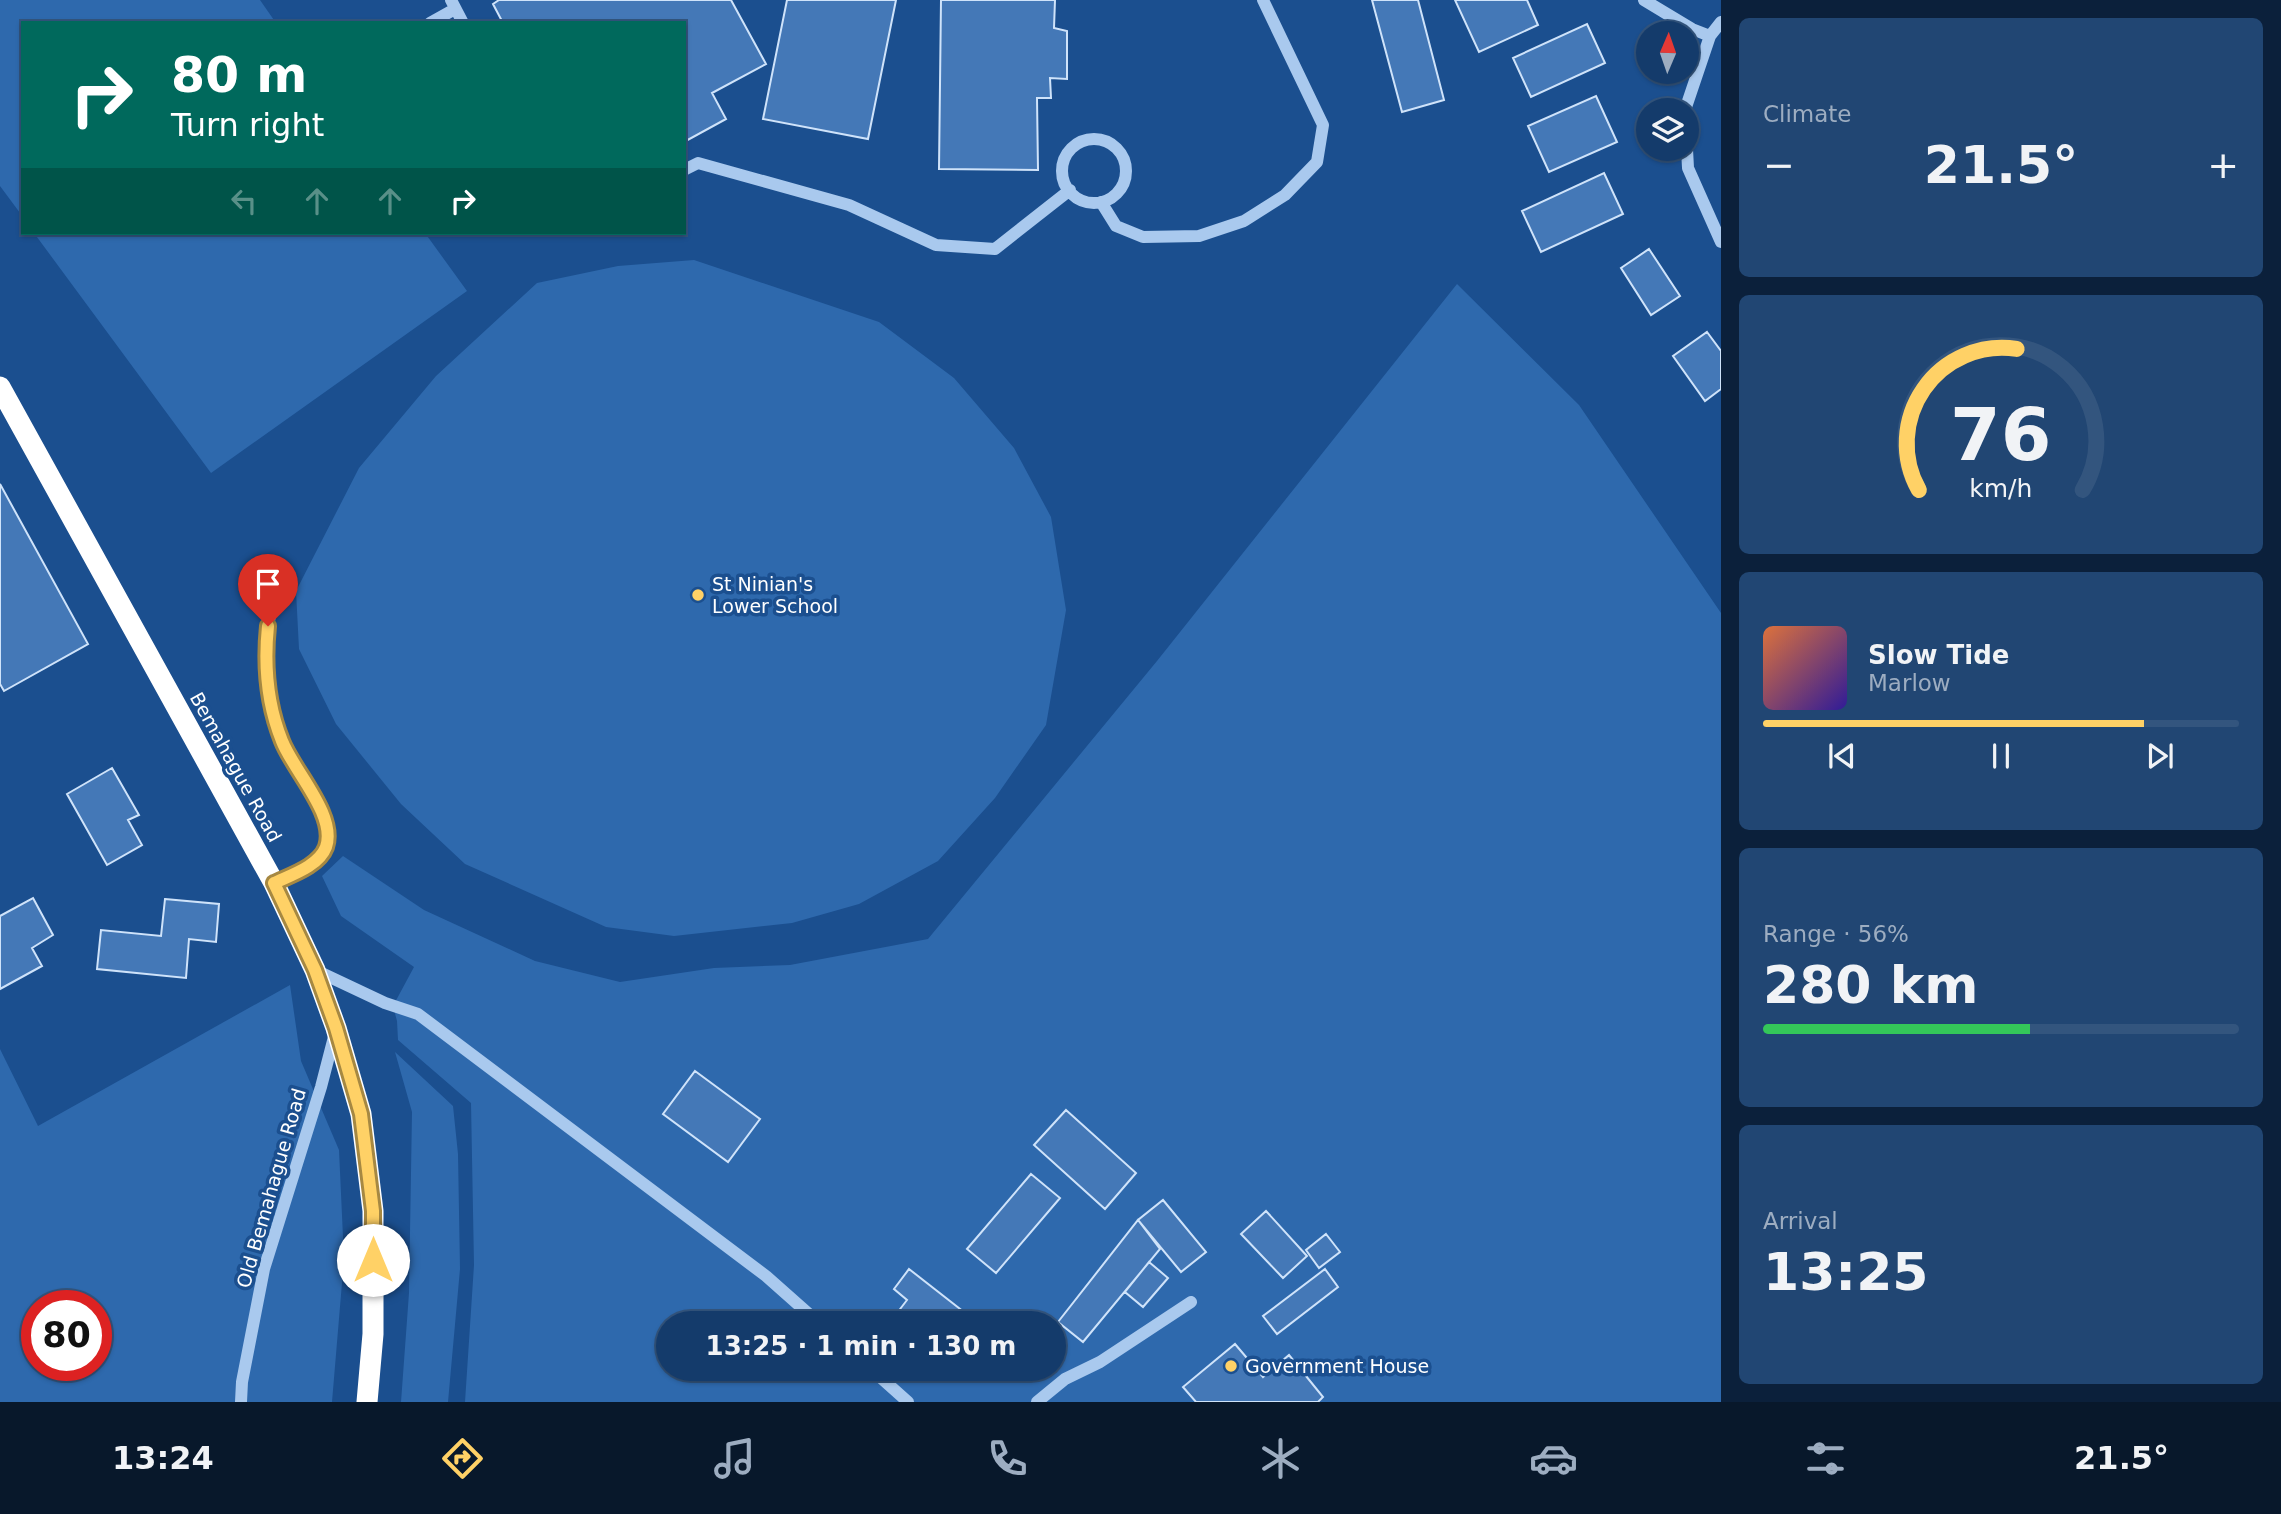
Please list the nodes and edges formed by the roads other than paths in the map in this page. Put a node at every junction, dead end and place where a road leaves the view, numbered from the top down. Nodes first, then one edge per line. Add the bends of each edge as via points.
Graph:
1 (1263, 0) edge
2 (1644, 0) edge
3 (453, 5) edge
4 (433, 21) edge
5 (462, 21) edge
6 (1721, 22) edge
7 (1710, 36) junction
8 (1689, 98) edge
9 (1688, 161) edge
10 (686, 169) edge
11 (1070, 190) junction
12 (1101, 202) junction
13 (1721, 242) edge
14 (0, 387) edge
15 (282, 567) dead end
16 (274, 883) junction
17 (315, 970) junction
18 (336, 1028) junction
19 (1191, 1302) dead end
20 (805, 1311) edge
21 (885, 1381) edge
22 (241, 1402) edge
23 (367, 1402) edge
24 (908, 1402) edge
25 (1037, 1402) edge

1 - 12 street via 1323,125 1317,162 1285,195 1244,221 1199,236 1143,237 1116,226
2 - 7 street
3 - 4 street
3 - 5 street
6 - 7 street
7 - 8 street
9 - 13 street
10 - 11 street via 698,163 849,205 936,245 995,249
11 - 12 street via 1080,199
11 - 12 street via 1063,172 1069,152 1086,140 1106,141 1121,153 1126,172 1120,190
14 - 16 highway, Bemahague Road
15 - 16 street via 266,645 267,686 282,742 318,804 328,836 321,857
16 - 17 highway, Bemahague Road
17 - 18 highway, Bemahague Road
17 - 20 street via 418,1014 766,1276
18 - 22 street, Old Bemahague Road via 264,1269
18 - 23 highway, Bemahague Road via 361,1114 373,1211 373,1334
19 - 25 street via 1100,1362 1065,1379
21 - 24 street

